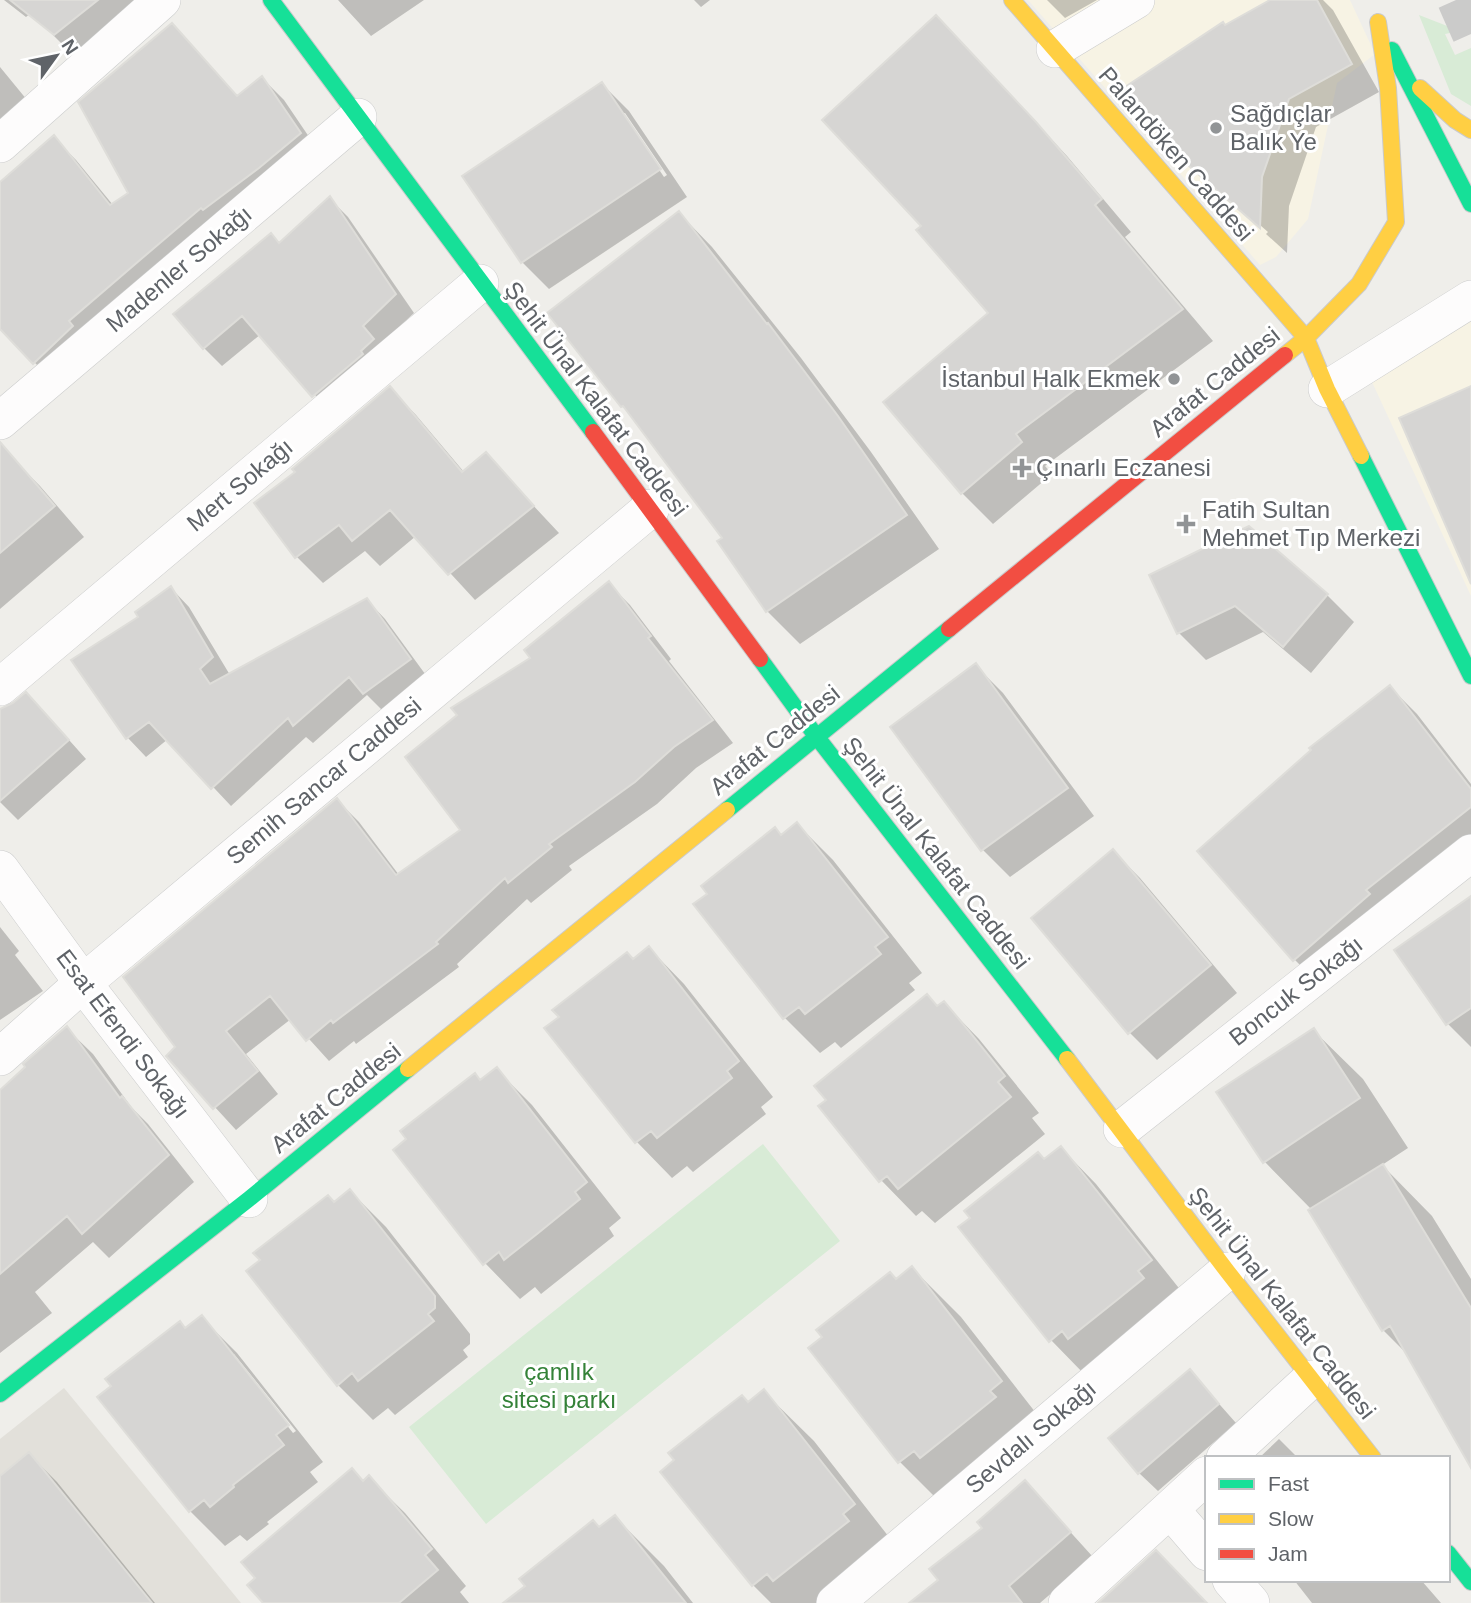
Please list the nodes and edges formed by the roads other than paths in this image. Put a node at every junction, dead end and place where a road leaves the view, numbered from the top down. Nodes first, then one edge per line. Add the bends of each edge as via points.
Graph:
1 (162, 0) edge
2 (271, 0) edge
3 (1012, 0) edge
4 (1136, 0) edge
5 (1055, 49) junction
6 (1400, 66) junction
7 (358, 117) junction
8 (1471, 130) edge
9 (0, 144) edge
10 (1471, 204) edge
11 (480, 284) junction
12 (1471, 299) edge
13 (1306, 338) junction
14 (1326, 389) junction
15 (0, 421) edge
16 (651, 508) junction
17 (1471, 676) edge
18 (0, 687) edge
19 (816, 736) junction
20 (1471, 853) edge
21 (0, 869) edge
22 (83, 983) junction
23 (0, 1057) edge
24 (1122, 1129) junction
25 (248, 1199) junction
26 (1227, 1271) junction
27 (1311, 1379) junction
28 (0, 1394) edge
29 (1227, 1456) edge
30 (1371, 1456) edge
31 (1205, 1477) edge
32 (1170, 1509) junction
33 (1205, 1550) edge
34 (1450, 1556) edge
35 (1233, 1582) edge
36 (1471, 1582) edge
37 (835, 1603) edge
38 (1067, 1603) edge
39 (1251, 1603) edge

1 - 9 street
2 - 7 street, Şehit Ünal Kalafat Caddesi
3 - 5 street, Palandöken Caddesi
4 - 5 street
5 - 13 street, Palandöken Caddesi
6 - 8 street via 1432,101
6 - 10 street
6 - 13 street, Arafat Caddesi via 1376,16 1388,88 1396,222 1359,284
7 - 11 street, Şehit Ünal Kalafat Caddesi
7 - 15 street, Madenler Sokağı
11 - 16 street, Şehit Ünal Kalafat Caddesi
11 - 18 street, Mert Sokağı
12 - 14 street
13 - 14 street, Palandöken Caddesi
13 - 19 street, Arafat Caddesi
14 - 17 street, Palandöken Caddesi
16 - 19 street, Şehit Ünal Kalafat Caddesi
16 - 22 street, Semih Sancar Caddesi
19 - 24 street, Şehit Ünal Kalafat Caddesi
19 - 25 street, Arafat Caddesi
20 - 24 street, Boncuk Sokağı
21 - 22 street, Esat Efendi Sokağı
22 - 23 street, Semih Sancar Caddesi
22 - 25 street, Esat Efendi Sokağı
24 - 26 street, Şehit Ünal Kalafat Caddesi
25 - 28 street, Arafat Caddesi
26 - 27 street, Şehit Ünal Kalafat Caddesi
26 - 37 street, Sevdalı Sokağı
27 - 29 street
27 - 30 street, Şehit Ünal Kalafat Caddesi
31 - 32 street
32 - 33 street
32 - 38 street
34 - 36 street
35 - 39 street

